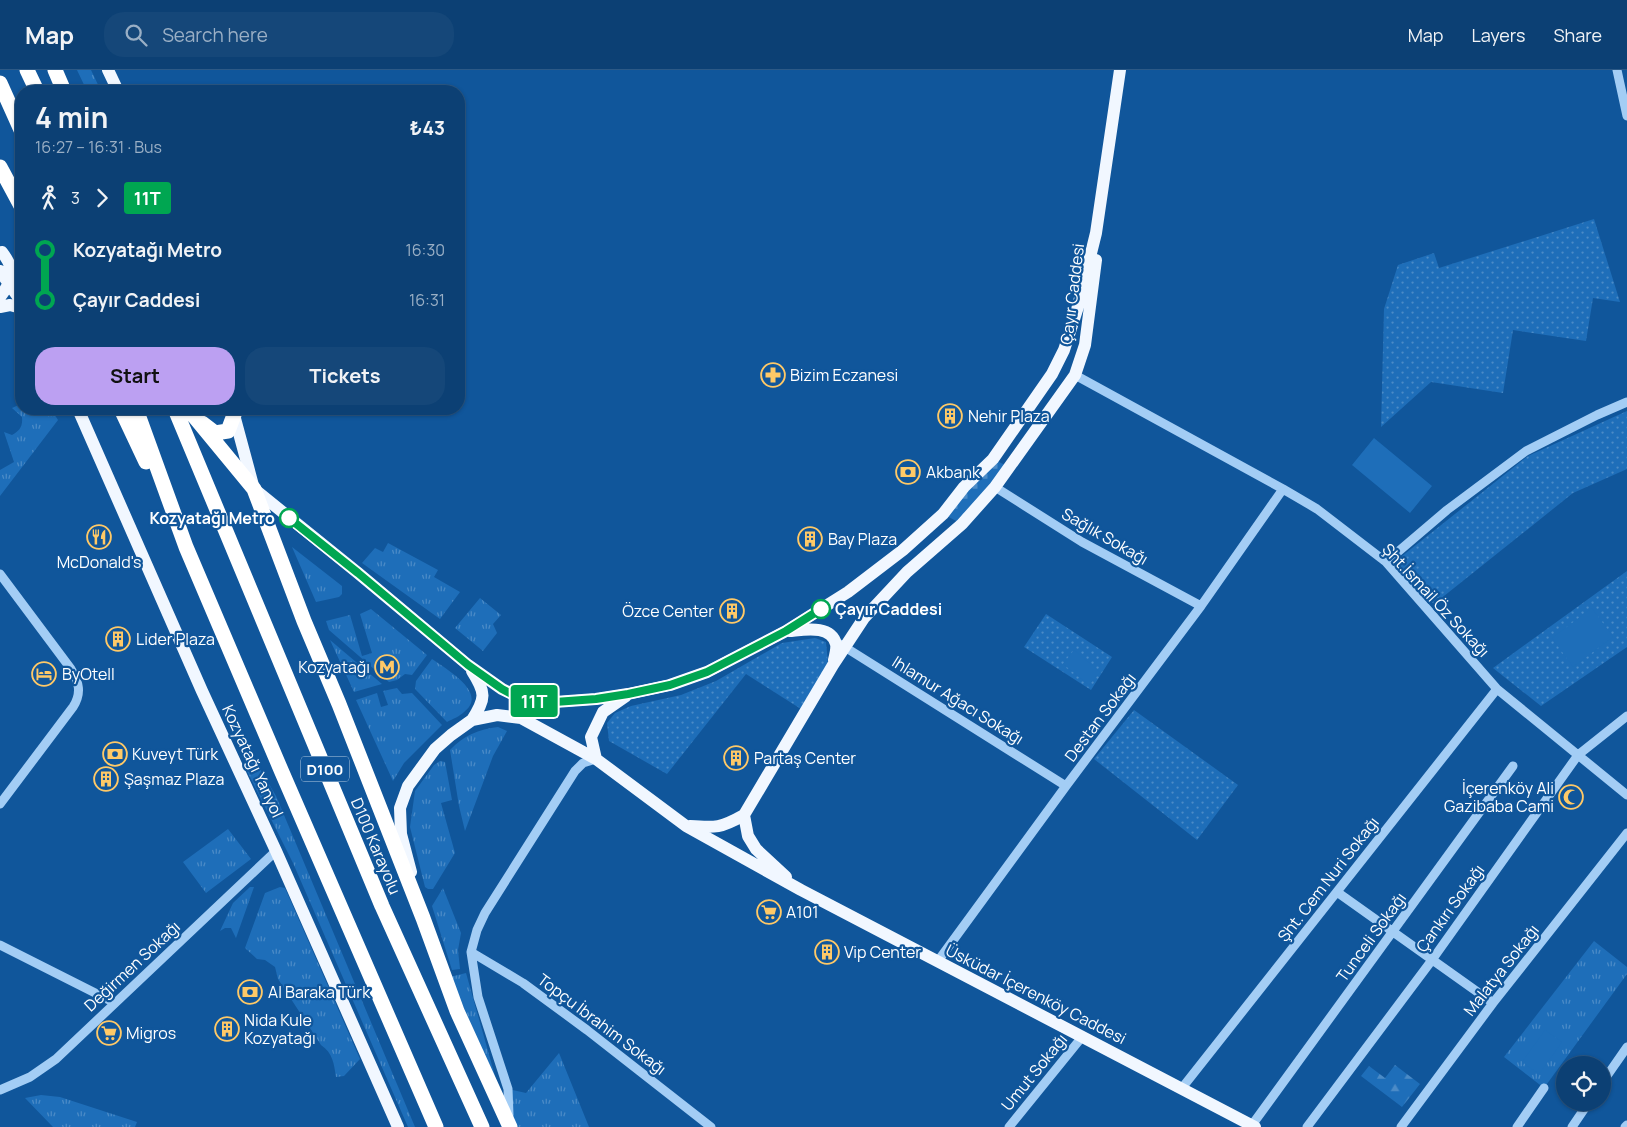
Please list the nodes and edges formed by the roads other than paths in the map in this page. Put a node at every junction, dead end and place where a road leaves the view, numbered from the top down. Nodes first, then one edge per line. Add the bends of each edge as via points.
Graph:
1 (27, 70) edge
2 (54, 70) edge
3 (108, 70) edge
4 (1120, 70) edge
5 (1617, 70) edge
6 (0, 83) edge
7 (34, 85) edge
8 (61, 85) edge
9 (115, 85) edge
10 (1626, 104) edge
11 (1627, 116) edge
12 (15, 117) edge
13 (0, 167) edge
14 (15, 195) edge
15 (1096, 233) junction
16 (1, 251) edge
17 (15, 267) edge
18 (0, 271) edge
19 (10, 284) junction
20 (15, 292) edge
21 (0, 297) edge
22 (15, 306) edge
23 (0, 307) edge
24 (1074, 375) junction
25 (1627, 402) edge
26 (81, 415) edge
27 (124, 415) edge
28 (138, 415) edge
29 (177, 415) edge
30 (192, 415) edge
31 (192, 415) edge
32 (232, 415) edge
33 (234, 415) edge
34 (995, 487) junction
35 (254, 489) junction
36 (1283, 489) junction
37 (186, 547) junction
38 (1386, 562) junction
39 (0, 574) edge
40 (1201, 606) junction
41 (786, 631) junction
42 (833, 640) junction
43 (845, 647) junction
44 (468, 665) junction
45 (833, 665) junction
46 (1497, 689) junction
47 (628, 694) junction
48 (1627, 716) edge
49 (472, 720) junction
50 (1578, 755) junction
51 (596, 759) junction
52 (1513, 766) dead end
53 (1066, 786) junction
54 (1627, 795) edge
55 (0, 804) edge
56 (744, 815) junction
57 (686, 826) junction
58 (1627, 833) edge
59 (276, 851) junction
60 (800, 890) junction
61 (1337, 892) junction
62 (423, 918) junction
63 (1393, 932) junction
64 (0, 945) edge
65 (471, 952) junction
66 (1432, 960) junction
67 (938, 961) junction
68 (115, 1003) junction
69 (1494, 1003) junction
70 (1082, 1036) junction
71 (1627, 1046) edge
72 (1611, 1070) edge
73 (1182, 1088) junction
74 (1544, 1088) dead end
75 (0, 1090) edge
76 (1583, 1111) edge
77 (1247, 1125) edge
78 (510, 1126) edge
79 (398, 1127) edge
80 (436, 1127) edge
81 (482, 1127) edge
82 (711, 1127) edge
83 (1009, 1127) edge
84 (1307, 1127) edge
85 (1401, 1127) edge
86 (1517, 1127) edge
87 (1572, 1127) edge

1 - 7 highway
2 - 8 highway
3 - 9 main road
4 - 15 main road, Çayır Caddesi
5 - 10 street
6 - 12 highway
10 - 11 street
13 - 14 highway
15 - 24 main road, Çayır Caddesi via 1096,268 1085,344
15 - 41 main road, Çayır Caddesi via 1064,350 1052,374 992,459 943,514 903,550 848,592
16 - 17 main road
16 - 19 main road via 12,271
18 - 19 main road
19 - 20 main road
19 - 21 main road
22 - 23 main road
24 - 34 main road, Çayır Caddesi
24 - 36 street, Şht.İsmail Öz Sokağı
25 - 38 street via 1526,451 1447,510
26 - 59 main road, Kozyatağı Yanyol
27 - 37 highway
28 - 37 highway, D100
29 - 81 highway, D100 Karayolu / D100 via 378,897
30 - 32 highway via 215,433 228,431
31 - 35 highway, D100
33 - 35 main road
34 - 40 street, Sağlık Sokağı via 1082,542
34 - 43 main road, Çayır Caddesi via 962,524 903,577 864,618
35 - 44 main road
35 - 62 highway, D100
36 - 38 street, Şht.İsmail Öz Sokağı via 1317,509
36 - 40 street, Destan Sokağı
37 - 80 highway, D100
38 - 46 street, Şht.İsmail Öz Sokağı
39 - 55 street via 71,668 79,688 73,706
40 - 53 street, Destan Sokağı
41 - 42 main road via 821,630 831,635
41 - 47 main road, Çayır Caddesi via 707,672 670,685
42 - 43 street, Ihlamur Ağacı Sokağı
42 - 45 main road via 836,644
43 - 45 main road, Çayır Caddesi
43 - 53 street, Ihlamur Ağacı Sokağı
44 - 47 main road, Çayır Caddesi via 519,698 541,703
44 - 49 main road via 483,688 482,705
45 - 56 main road, Çayır Caddesi
46 - 50 street, Şht.İsmail Öz Sokağı
46 - 61 street, Şht. Cem Nuri Sokağı
47 - 51 main road via 603,712 591,737
48 - 50 street, Çankırı Sokağı
49 - 51 main road, Üsküdar İçerenköy Caddesi via 496,715 521,718
49 - 62 main road via 435,749 408,786 400,808 401,834
50 - 54 street, Şht.İsmail Öz Sokağı
50 - 66 street, Çankırı Sokağı
51 - 57 main road, Üsküdar İçerenköy Caddesi
51 - 65 street via 583,763 575,771 486,914
52 - 63 street, Tunceli Sokağı
53 - 67 street, Destan Sokağı
56 - 57 main road via 726,825 708,828
56 - 60 main road, Üsküdar İçerenköy Caddesi via 748,836 756,849
57 - 60 main road, Üsküdar İçerenköy Caddesi
58 - 69 street, Malatya Sokağı
59 - 68 street, Değirmen Sokağı
59 - 79 main road, Kozyatağı Yanyol
60 - 67 main road, Üsküdar İçerenköy Caddesi
61 - 63 street
61 - 73 street, Şht. Cem Nuri Sokağı
62 - 78 highway, D100 via 457,1011
63 - 66 street
63 - 77 street, Tunceli Sokağı
64 - 68 street
65 - 78 street via 478,997 508,1089
65 - 82 street, Topçu İbrahim Sokağı via 523,983 571,1018
66 - 69 street
66 - 84 street, Çankırı Sokağı
67 - 70 main road, Üsküdar İçerenköy Caddesi
68 - 75 street, Değirmen Sokağı via 52,1062 30,1077
69 - 85 street, Malatya Sokağı
70 - 73 main road, Üsküdar İçerenköy Caddesi
70 - 83 street, Umut Sokağı
71 - 72 street
73 - 77 main road, Üsküdar İçerenköy Caddesi
74 - 86 street
76 - 87 street

